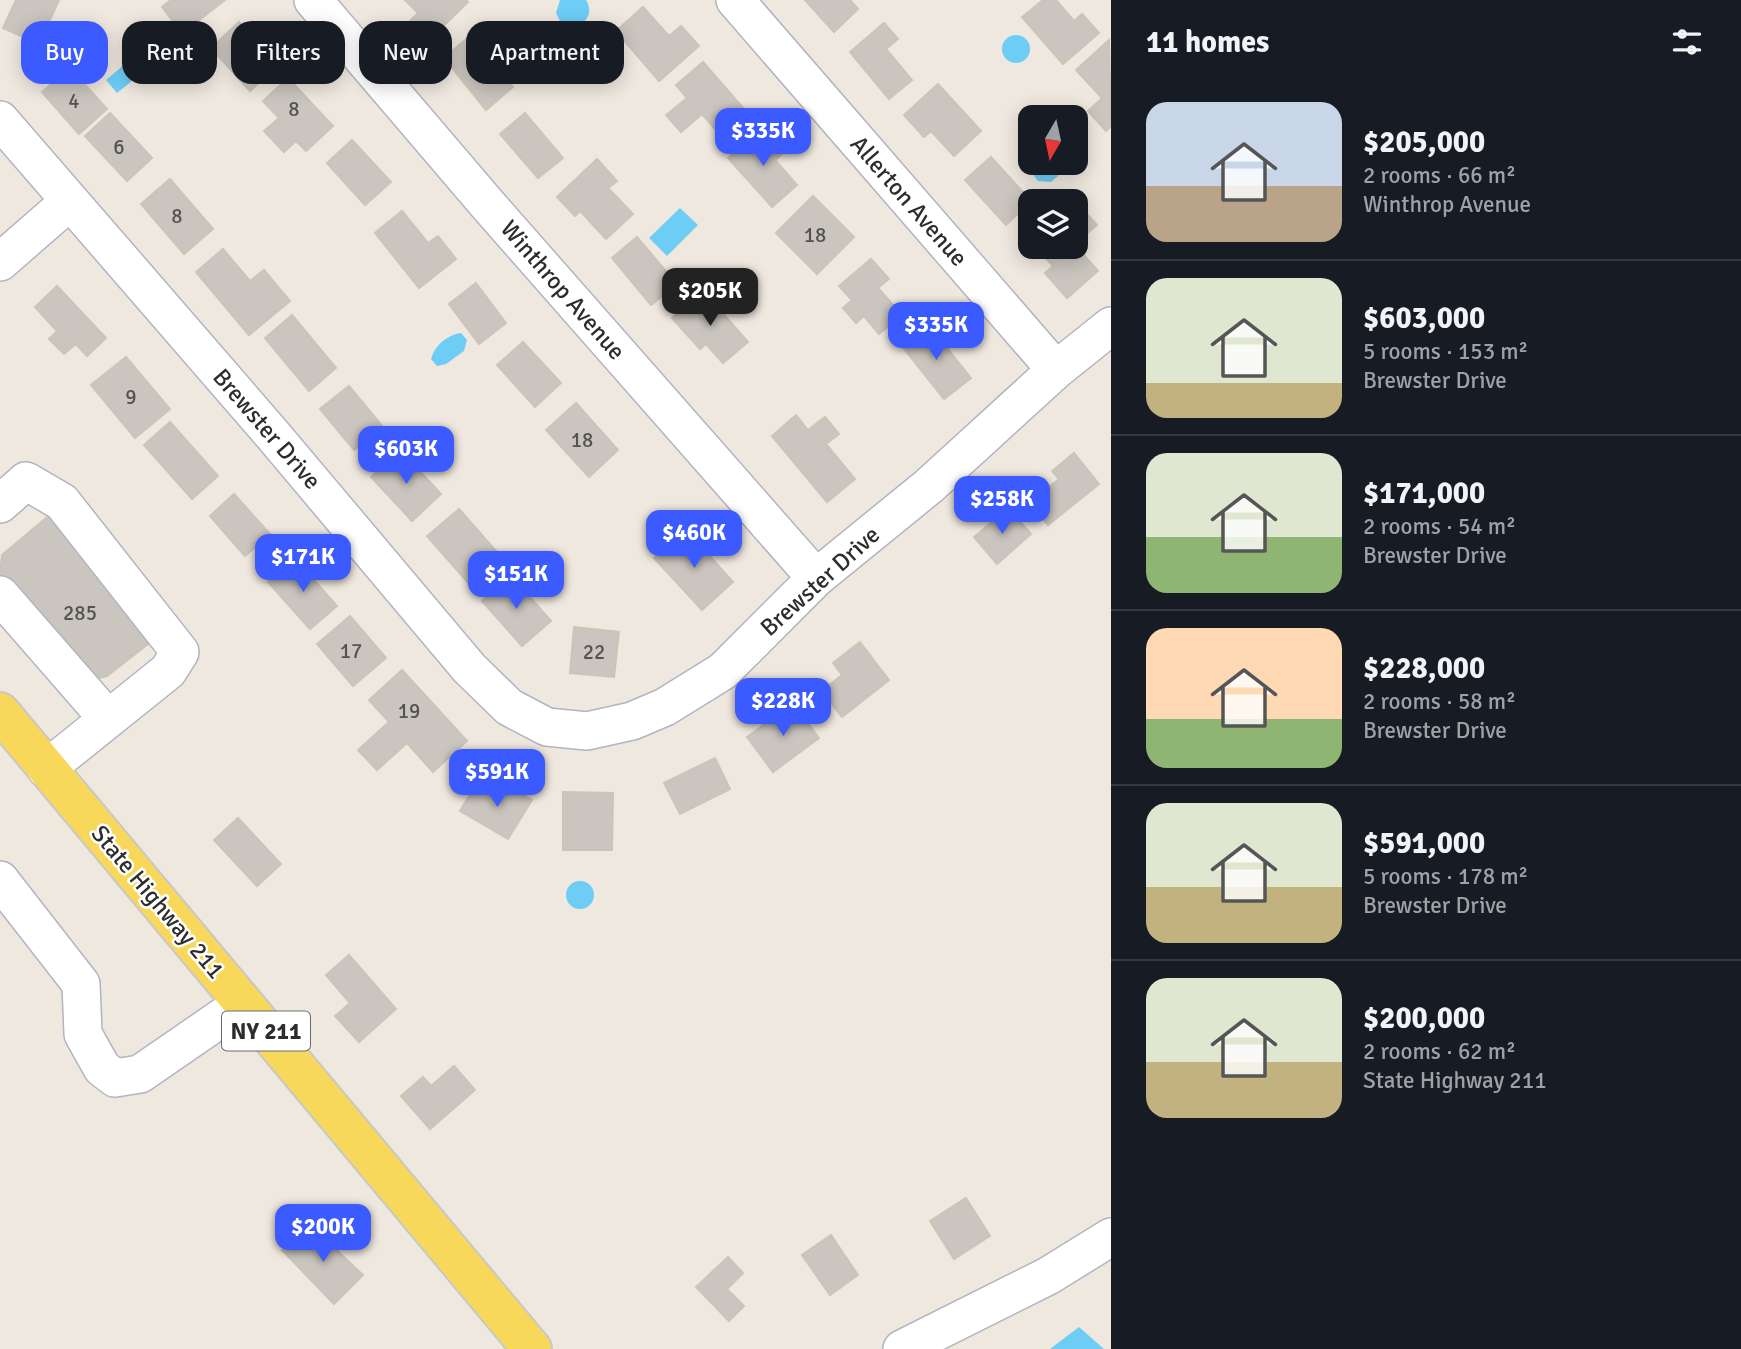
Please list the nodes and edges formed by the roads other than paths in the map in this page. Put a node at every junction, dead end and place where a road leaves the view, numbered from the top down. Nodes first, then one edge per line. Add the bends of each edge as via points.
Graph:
1 (313, 0) edge
2 (735, 0) edge
3 (0, 120) edge
4 (70, 201) junction
5 (0, 262) edge
6 (1111, 326) edge
7 (1056, 370) junction
8 (0, 504) edge
9 (816, 578) junction
10 (0, 595) edge
11 (0, 712) edge
12 (108, 719) junction
13 (46, 769) junction
14 (0, 880) edge
15 (243, 1003) junction
16 (1111, 1237) edge
17 (532, 1349) edge
18 (902, 1349) edge

1 - 9 street, Winthrop Avenue
2 - 7 street, Allerton Avenue
3 - 4 street, Brewster Drive
4 - 5 street
4 - 9 street, Brewster Drive via 470,668 509,706 547,727 587,732 665,707 723,671
6 - 7 street, Brewster Drive
7 - 9 street, Brewster Drive via 929,486
8 - 12 street via 26,481 62,502 180,652 168,671
10 - 12 street
11 - 13 main road, State Highway 211 / NY 211
12 - 13 street
13 - 15 main road, State Highway 211 / NY 211
14 - 15 street via 81,984 83,1034 102,1068 116,1078 140,1074
15 - 17 main road, State Highway 211 / NY 211
16 - 18 street via 1048,1276

